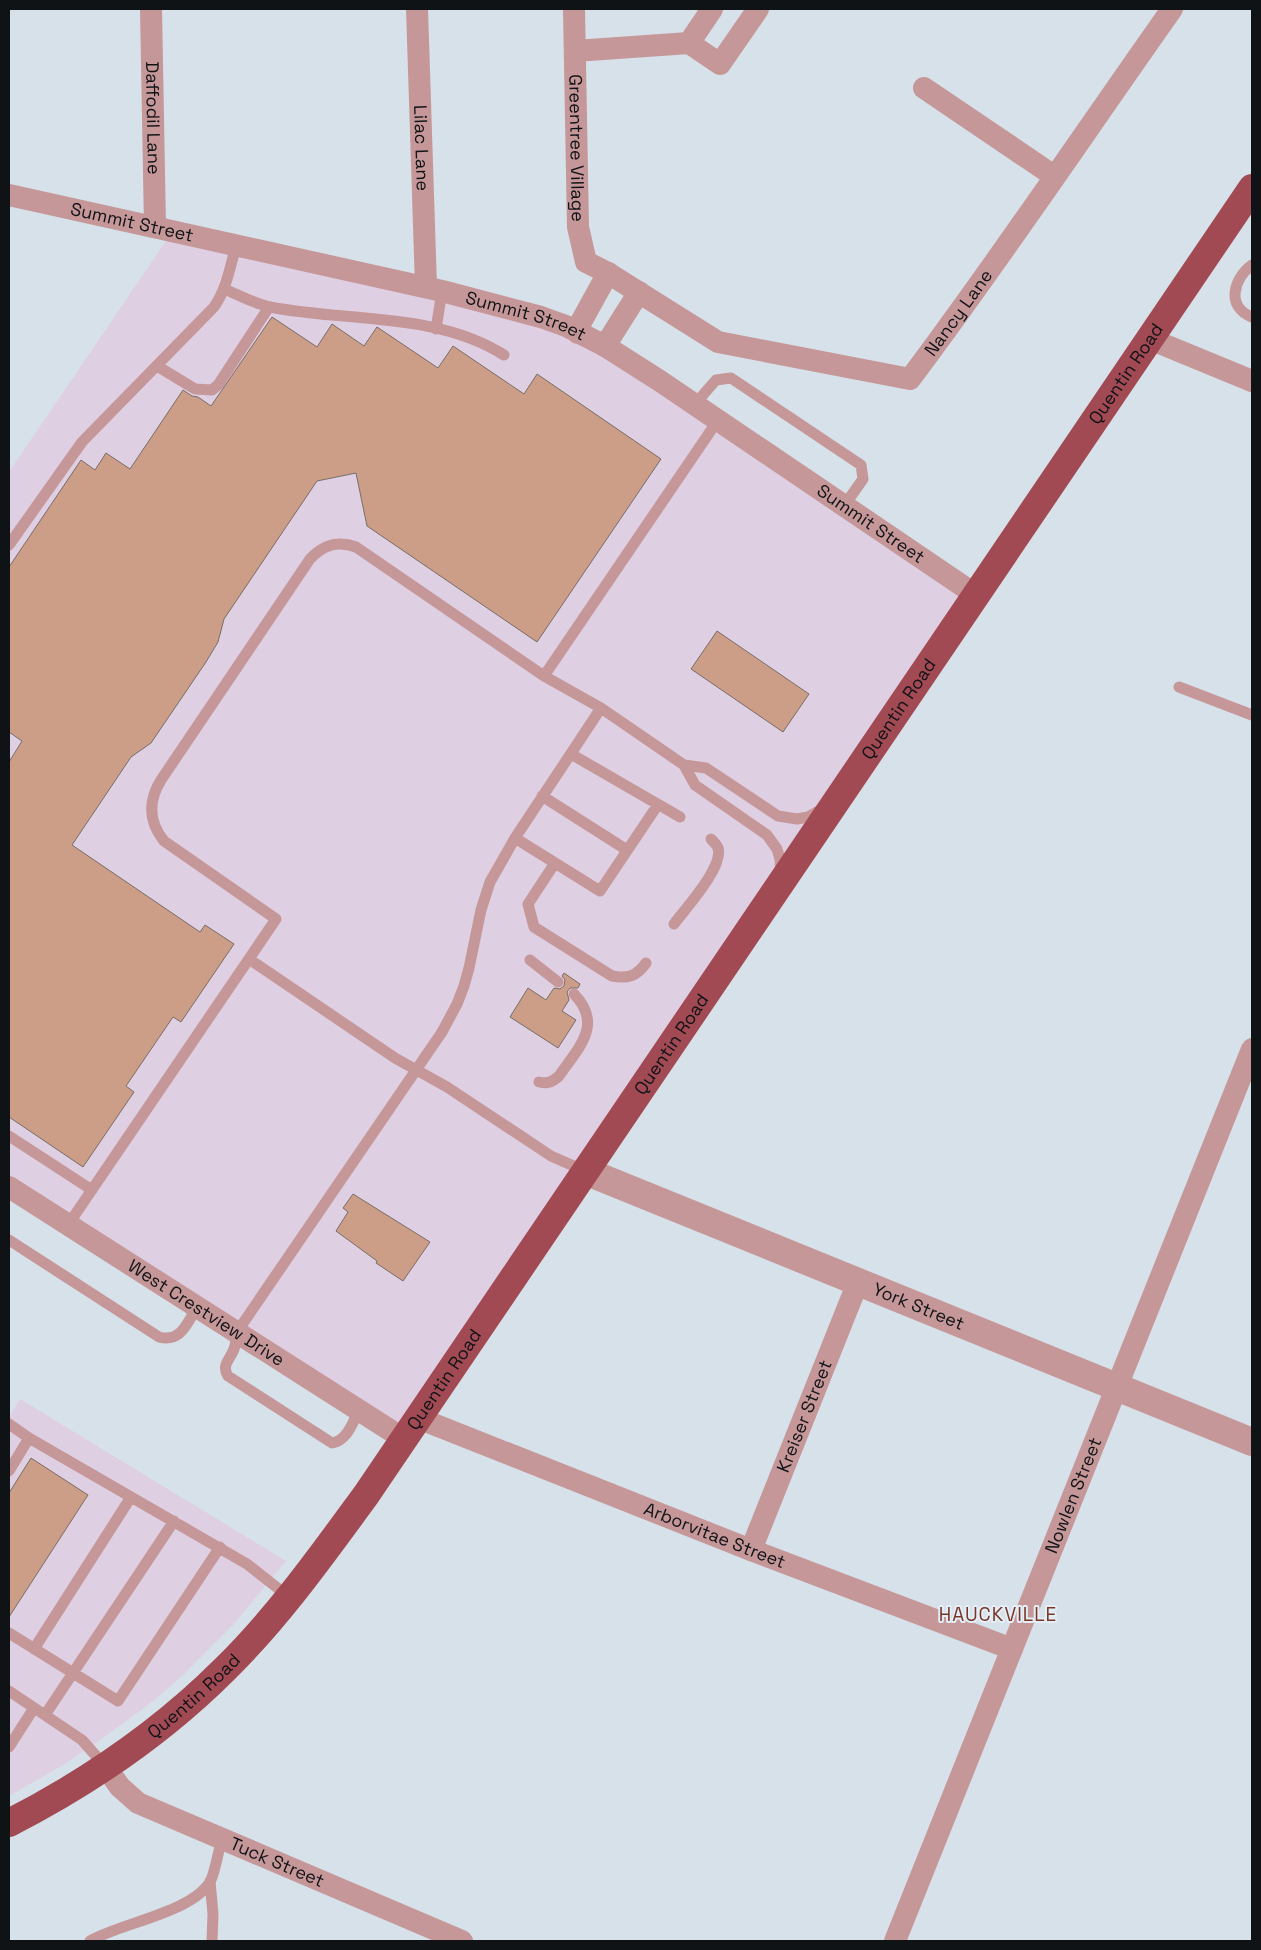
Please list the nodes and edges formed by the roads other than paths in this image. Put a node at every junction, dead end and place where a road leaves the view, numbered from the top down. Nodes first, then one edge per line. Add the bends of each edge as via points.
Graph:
1 (151, 9) edge
2 (417, 9) edge
3 (574, 9) edge
4 (712, 9) edge
5 (758, 9) edge
6 (1172, 9) edge
7 (689, 44) junction
8 (575, 50) junction
9 (924, 88) dead end
10 (1054, 176) junction
11 (1252, 188) edge
12 (9, 195) edge
13 (155, 227) junction
14 (236, 246) junction
15 (1252, 265) edge
16 (608, 273) junction
17 (224, 289) junction
18 (434, 289) junction
19 (639, 292) junction
20 (269, 307) junction
21 (1252, 318) edge
22 (436, 329) junction
23 (578, 333) junction
24 (1150, 339) junction
25 (606, 346) junction
26 (504, 355) dead end
27 (157, 366) junction
28 (1252, 381) edge
29 (694, 404) junction
30 (718, 420) junction
31 (844, 506) junction
32 (9, 545) edge
33 (976, 595) junction
34 (544, 676) junction
35 (1180, 687) dead end
36 (601, 708) junction
37 (1252, 715) edge
38 (571, 754) junction
39 (684, 765) junction
40 (542, 796) junction
41 (838, 799) junction
42 (658, 806) junction
43 (680, 817) dead end
44 (515, 838) junction
45 (711, 839) dead end
46 (627, 850) junction
47 (555, 863) junction
48 (781, 883) junction
49 (674, 924) dead end
50 (249, 959) junction
51 (530, 960) dead end
52 (646, 963) dead end
53 (558, 982) dead end
54 (574, 994) dead end
55 (1252, 1049) edge
56 (418, 1071) junction
57 (538, 1082) dead end
58 (9, 1136) edge
59 (585, 1171) junction
60 (9, 1187) edge
61 (92, 1190) junction
62 (68, 1225) junction
63 (9, 1240) edge
64 (858, 1282) junction
65 (197, 1307) junction
66 (237, 1332) junction
67 (1117, 1387) junction
68 (360, 1410) junction
69 (9, 1424) edge
70 (411, 1429) junction
71 (29, 1438) junction
72 (1252, 1442) edge
73 (9, 1471) edge
74 (131, 1497) junction
75 (174, 1521) junction
76 (220, 1547) junction
77 (751, 1550) junction
78 (289, 1596) junction
79 (9, 1633) edge
80 (1012, 1648) junction
81 (34, 1649) junction
82 (73, 1674) junction
83 (9, 1691) edge
84 (34, 1708) junction
85 (45, 1715) junction
86 (9, 1747) edge
87 (105, 1766) junction
88 (9, 1823) edge
89 (222, 1839) junction
90 (210, 1881) junction
91 (90, 1941) edge
92 (212, 1941) edge
93 (462, 1941) edge
94 (895, 1941) edge

1 - 13 street, Daffodil Lane
2 - 18 street, Lilac Lane
3 - 8 street, Greentree Village
4 - 7 street
5 - 7 street via 720,64
6 - 10 street, Nancy Lane
7 - 8 street
8 - 16 street, Greentree Village via 578,227 586,262
9 - 10 street
10 - 19 street, Nancy Lane via 979,288 910,379 718,342
11 - 24 highway, Quentin Road
12 - 13 street, Summit Street
13 - 14 street, Summit Street
14 - 17 lane
14 - 18 street, Summit Street
15 - 21 lane via 1241,276 1235,292 1237,305
16 - 19 street, Greentree Village
16 - 23 street
17 - 20 lane
17 - 27 lane via 206,317
18 - 22 lane
18 - 23 street, Summit Street via 523,311
19 - 25 street
20 - 22 lane
20 - 27 lane via 212,390 195,389
22 - 26 lane via 468,336
23 - 25 street, Summit Street
24 - 28 street
24 - 33 highway, Quentin Road
25 - 29 street, Summit Street
27 - 32 lane via 82,442
29 - 30 street, Summit Street
29 - 31 lane via 716,380 731,378 861,465 863,479
30 - 31 street, Summit Street
30 - 34 lane
31 - 33 street, Summit Street
33 - 41 highway, Quentin Road
34 - 36 lane
34 - 50 lane via 356,547 333,544 317,552 161,780 152,798 151,817 164,842 276,919
35 - 37 lane
36 - 38 lane
36 - 39 lane
38 - 40 lane
38 - 42 lane
39 - 41 lane via 706,768 771,812 787,818 808,817
39 - 48 lane via 695,785 760,829 772,842 780,859
40 - 44 lane
40 - 46 lane
41 - 48 highway, Quentin Road
42 - 43 lane
42 - 46 lane
44 - 47 lane
44 - 56 lane via 485,895 469,968 457,1004
45 - 49 lane via 718,848 718,859 708,879
46 - 47 lane via 600,891
47 - 52 lane via 528,904 534,927 612,976 624,978 639,973
48 - 59 highway, Quentin Road
50 - 56 lane
50 - 61 lane
51 - 53 lane
54 - 57 lane via 588,1016 588,1030 559,1076 553,1082
55 - 67 street, Nowlen Street
56 - 59 lane via 545,1153
56 - 66 lane
58 - 61 lane
59 - 64 street, York Street
59 - 70 highway, Quentin Road
60 - 62 street, West Crestview Drive
61 - 62 lane
62 - 65 street, West Crestview Drive
63 - 65 lane via 159,1338 176,1337
64 - 67 street, York Street
64 - 77 street, Kreiser Street
65 - 66 street, West Crestview Drive
66 - 68 street, West Crestview Drive
66 - 68 lane via 234,1349 225,1365 228,1376 328,1442 339,1442 344,1438
67 - 72 street, York Street
67 - 80 street, Nowlen Street
68 - 70 street, West Crestview Drive
69 - 71 lane
70 - 77 street, Arborvitae Street
70 - 78 highway, Quentin Road
71 - 73 lane
71 - 74 lane
74 - 75 lane
74 - 81 lane
75 - 76 lane
75 - 82 lane
76 - 78 lane
76 - 82 lane via 118,1701
77 - 80 street, Arborvitae Street
78 - 87 highway, Quentin Road via 245,1648 197,1696
79 - 81 lane
80 - 94 street, Nowlen Street
81 - 82 lane
82 - 85 lane
83 - 84 lane
84 - 85 lane
84 - 86 lane
85 - 87 lane via 82,1740
87 - 88 highway, Quentin Road
87 - 89 street, Tuck Street via 124,1792 138,1803
89 - 90 lane
89 - 93 street, Tuck Street
90 - 91 lane via 183,1904
90 - 92 lane

